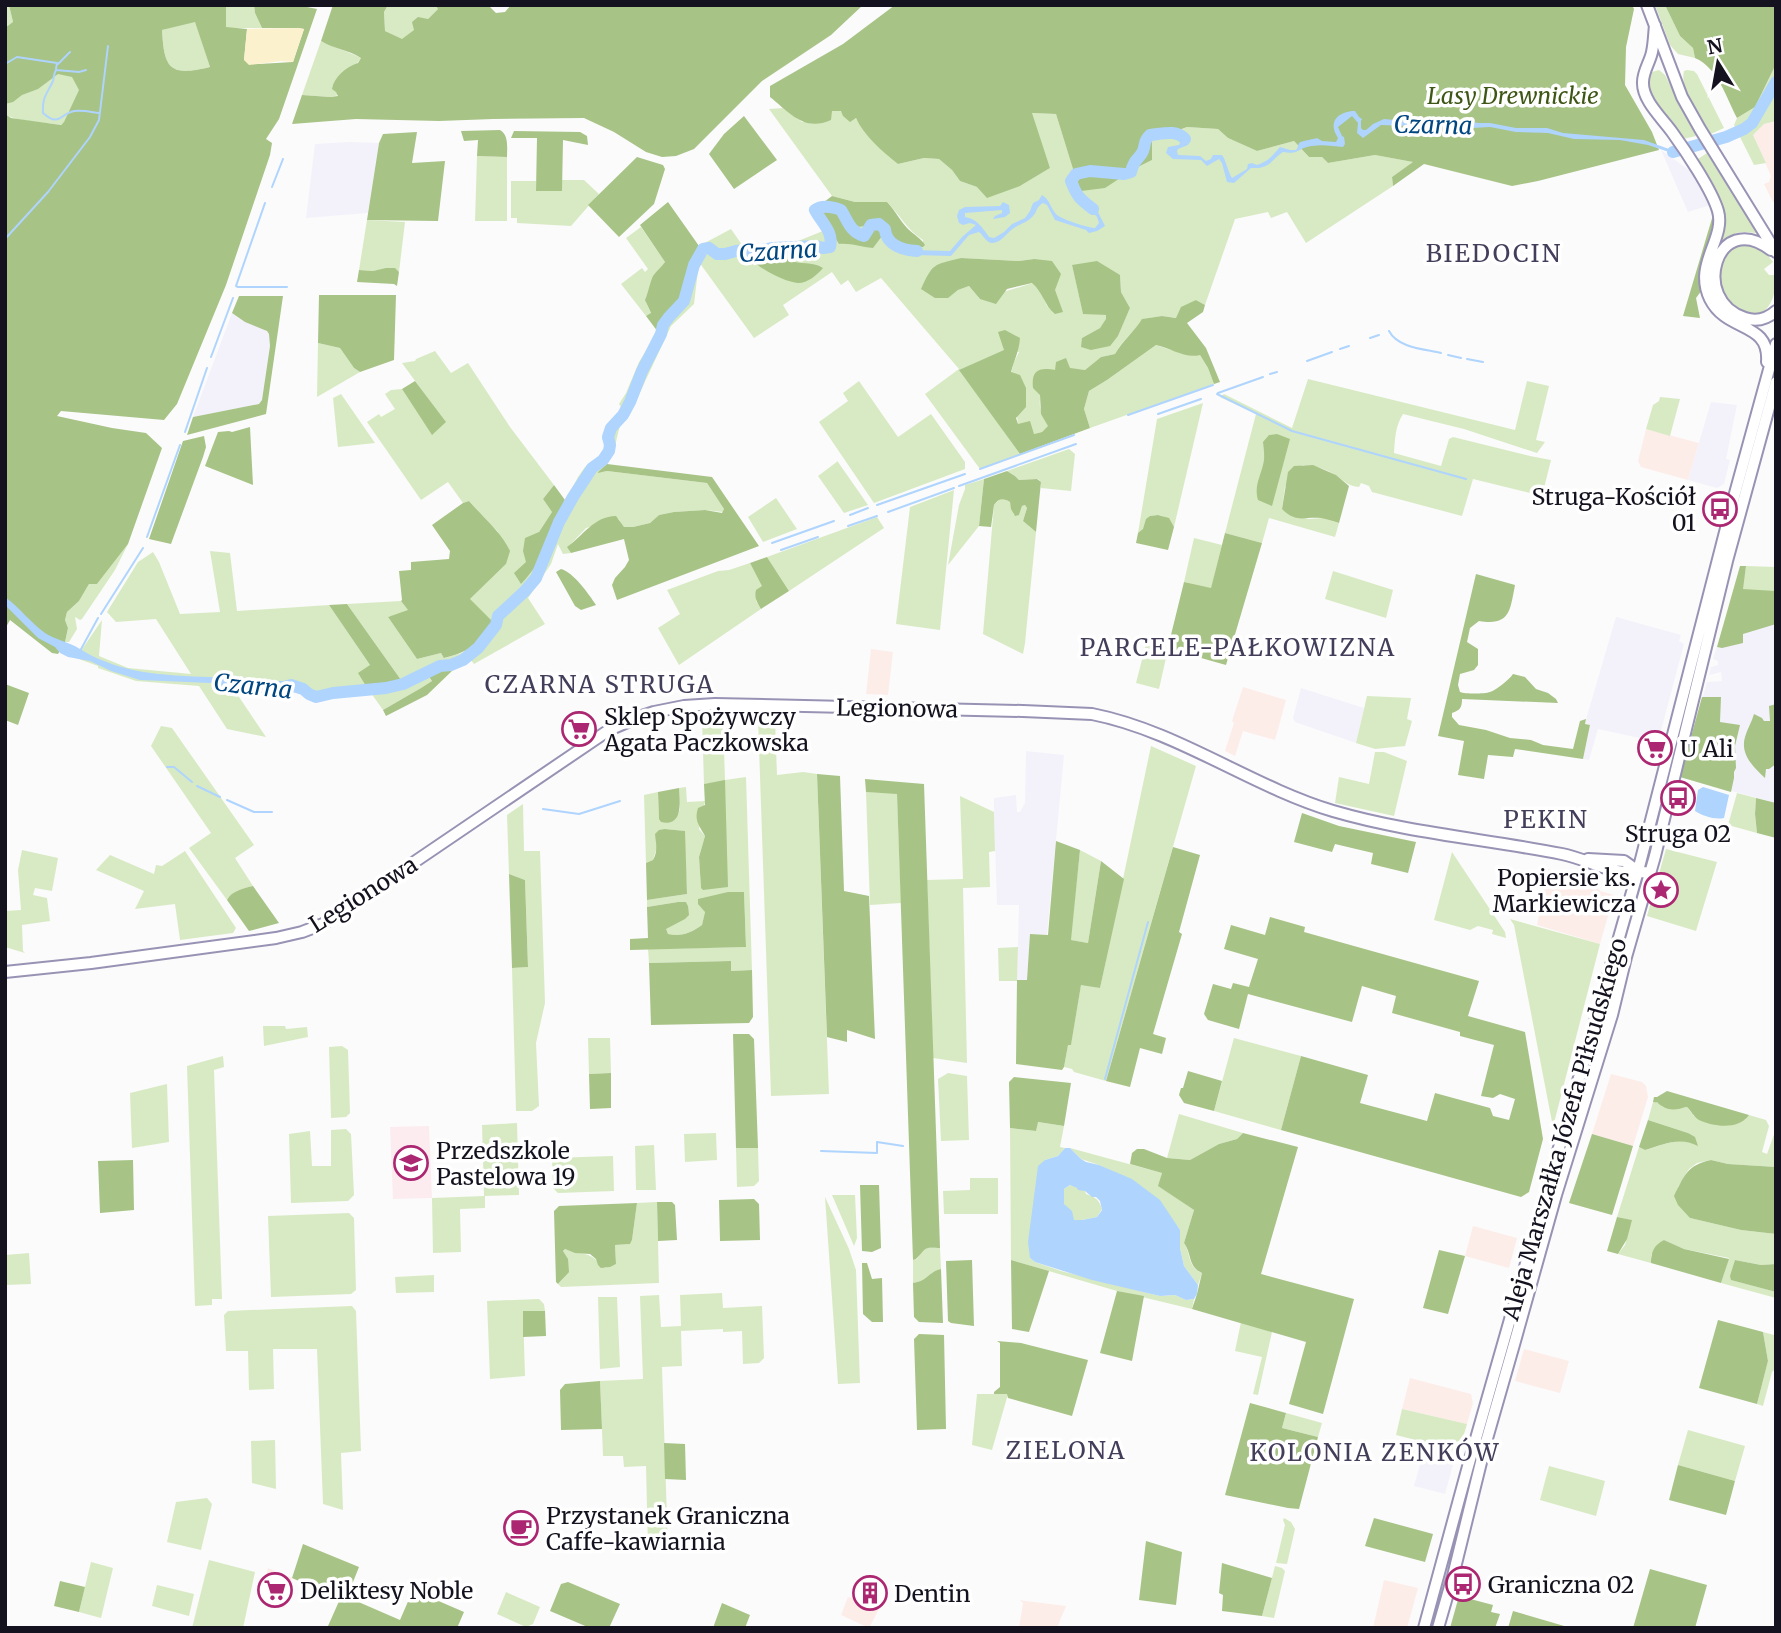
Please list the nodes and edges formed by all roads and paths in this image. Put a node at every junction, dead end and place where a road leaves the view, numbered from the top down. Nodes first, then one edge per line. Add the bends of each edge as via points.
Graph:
1 (1647, 5) edge
2 (1655, 25) junction
3 (1670, 66) junction
4 (1645, 72) junction
5 (1776, 253) edge
6 (1776, 311) edge
7 (1776, 344) edge
8 (1771, 382) edge
9 (1644, 872) junction
10 (5, 972) edge
11 (1424, 1628) edge
12 (1438, 1628) edge

1 - 2 main road
2 - 3 main road
2 - 4 main road
3 - 4 main road via 1655,66
3 - 5 main road via 1700,129
4 - 8 main road via 1646,95 1691,161 1719,217 1706,265 1708,293 1723,315 1760,335 1766,345
5 - 6 main road via 1758,241 1736,240 1720,255 1714,276 1720,298 1736,314 1760,320
7 - 8 main road, Aleja Marszałka Józefa Piłsudskiego
8 - 9 main road, Aleja Marszałka Józefa Piłsudskiego via 1734,497
9 - 10 main road, Legionowa via 1624,861 1580,858 1332,811 1155,733 1092,715 699,704 654,712 609,730 323,924 276,938
9 - 11 main road, Aleja Marszałka Józefa Piłsudskiego
9 - 12 main road, Aleja Marszałka Józefa Piłsudskiego via 1612,1015 1556,1195

